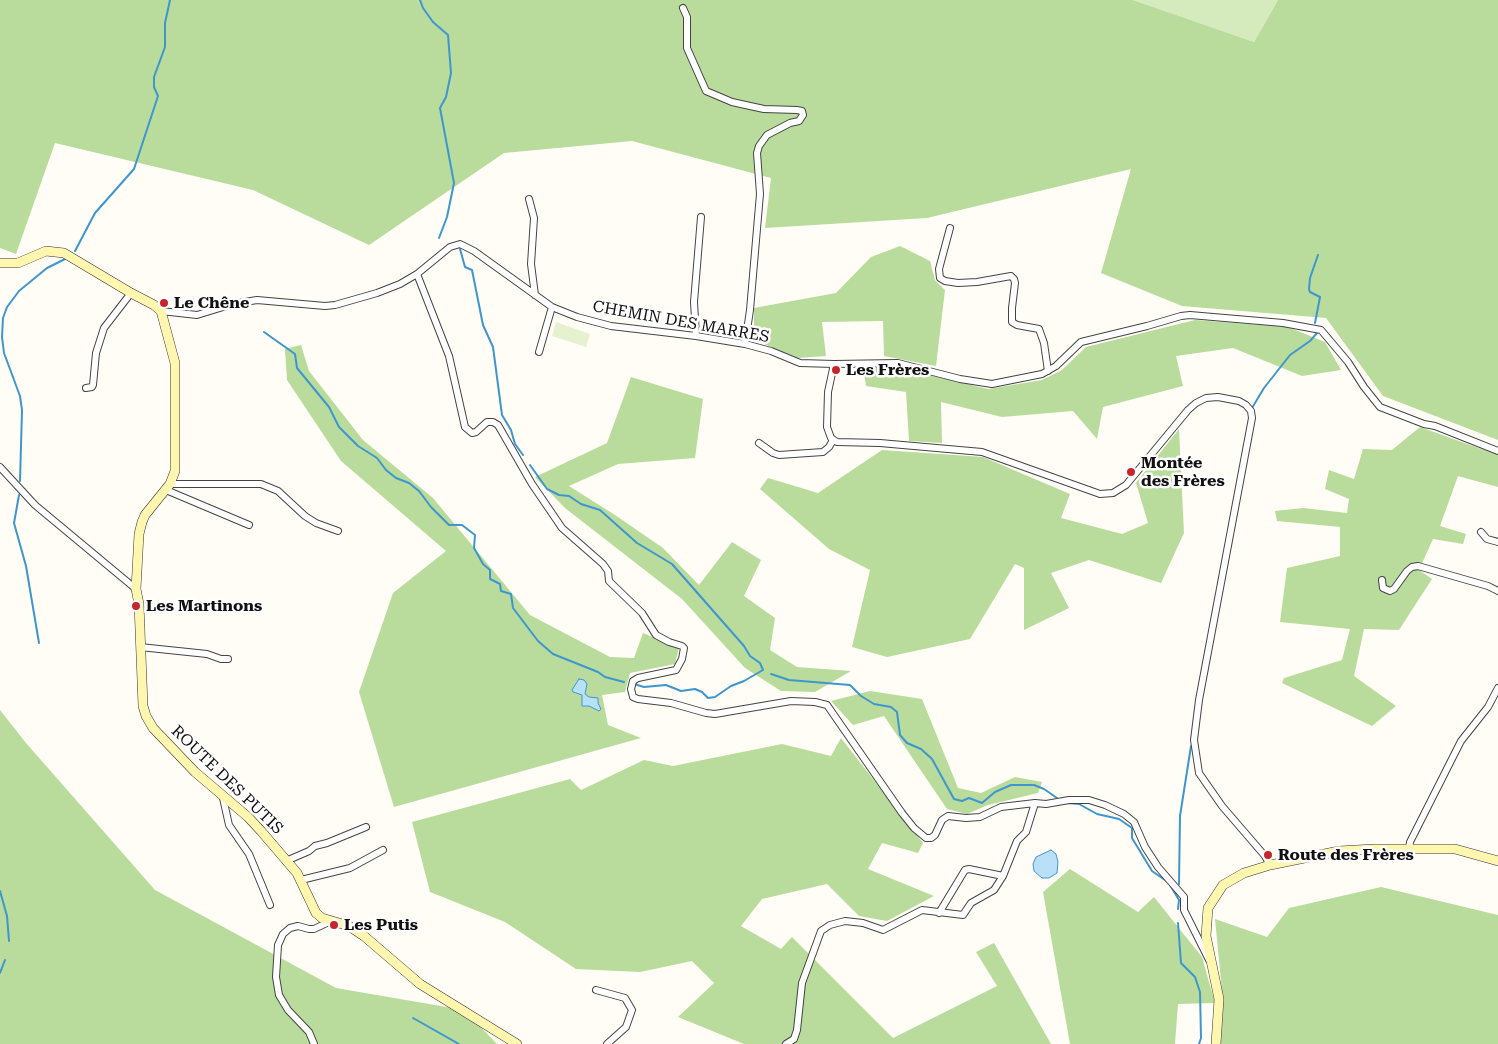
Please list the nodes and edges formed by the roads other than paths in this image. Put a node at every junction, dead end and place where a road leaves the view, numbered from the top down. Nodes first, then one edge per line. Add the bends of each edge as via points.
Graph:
1 (683, 8) dead end
2 (529, 199) dead end
3 (701, 217) dead end
4 (950, 228) dead end
5 (0, 263) edge
6 (418, 274) junction
7 (131, 293) junction
8 (535, 295) junction
9 (552, 308) junction
10 (161, 311) junction
11 (696, 336) junction
12 (745, 344) junction
13 (539, 352) dead end
14 (834, 364) junction
15 (1048, 370) junction
16 (86, 388) dead end
17 (833, 440) junction
18 (759, 444) dead end
19 (1498, 451) edge
20 (0, 466) edge
21 (168, 487) junction
22 (249, 525) dead end
23 (338, 531) dead end
24 (1481, 532) dead end
25 (1498, 542) edge
26 (1382, 580) dead end
27 (136, 588) junction
28 (1498, 591) edge
29 (140, 647) junction
30 (228, 659) dead end
31 (1498, 688) edge
32 (223, 798) junction
33 (1035, 803) junction
34 (366, 827) dead end
35 (1409, 849) junction
36 (383, 850) dead end
37 (286, 861) junction
38 (1498, 861) edge
39 (1270, 865) junction
40 (1003, 876) junction
41 (301, 880) junction
42 (270, 906) dead end
43 (939, 913) junction
44 (331, 921) junction
45 (1212, 965) junction
46 (596, 990) dead end
47 (314, 1044) edge
48 (517, 1044) edge
49 (607, 1044) edge
50 (786, 1044) edge
51 (1216, 1044) edge

1 - 12 street via 687,16 687,48 706,91 732,102 764,109 797,110 804,115 799,121 767,136 758,146 760,194
2 - 8 street via 534,218 531,264
3 - 11 street via 694,302
4 - 15 street via 939,269 940,278 958,283 1011,276 1016,283 1012,322 1039,329
5 - 7 street via 18,263 46,250 64,252
6 - 8 street, CHEMIN DES MARRES via 450,247 460,244
6 - 10 street, CHEMIN DES MARRES via 377,293 326,306 258,300 203,314
6 - 33 street via 449,356 465,427 472,433 487,422 498,425 562,528 603,564 609,581 642,613 656,635 684,648 676,670 633,681 633,697 714,714 791,701 828,705 902,813 926,838 935,835 945,817 980,818 1001,807
7 - 10 street
7 - 16 street via 104,328 96,353 92,387
8 - 9 street, CHEMIN DES MARRES
9 - 11 street, CHEMIN DES MARRES via 610,326
9 - 13 street
10 - 21 street, ROUTE DES PUTIS via 175,363 175,471
11 - 12 street, CHEMIN DES MARRES
12 - 14 street, CHEMIN DES MARRES via 800,363
14 - 15 street, CHEMIN DES MARRES via 898,363 992,384
14 - 17 street via 828,392 827,427
15 - 19 street, CHEMIN DES MARRES via 1081,342 1190,314 1283,323 1321,330 1380,407
17 - 18 street via 823,452 779,455
17 - 39 street via 982,452 1107,494 1126,485 1196,403 1218,397 1246,406 1252,418 1194,740 1199,773
20 - 27 street via 35,505
21 - 22 street
21 - 23 street via 261,484 278,491 316,523
21 - 27 street, ROUTE DES PUTIS via 142,522
24 - 25 street via 1487,539
26 - 28 street via 1383,588 1390,591 1407,571 1418,566
27 - 29 street, ROUTE DES PUTIS
29 - 30 street
29 - 32 street, ROUTE DES PUTIS via 146,716 161,738
31 - 35 street via 1488,707 1461,741
32 - 37 street, ROUTE DES PUTIS via 248,817
32 - 42 street via 230,825 249,854
33 - 40 street via 1026,832 1017,841
33 - 45 street via 1089,800 1118,811 1134,822 1153,860 1184,897 1184,910
34 - 37 street
35 - 38 street via 1455,849
35 - 39 street via 1340,851
36 - 41 street via 350,868
37 - 41 street, ROUTE DES PUTIS
39 - 45 street via 1244,873 1223,885 1208,908 1206,936
40 - 43 street via 994,890 971,903 963,915
40 - 43 street via 966,870
41 - 44 street, ROUTE DES PUTIS via 316,913
43 - 50 street via 922,910 883,930 844,921 821,931 802,983 797,1030 794,1039
44 - 47 street via 314,929 290,928 278,945 276,977 280,995 288,1010 309,1032
44 - 48 street, ROUTE DES PUTIS via 349,926 420,984
45 - 51 street via 1219,999
46 - 49 street via 625,998 632,1010 626,1027

